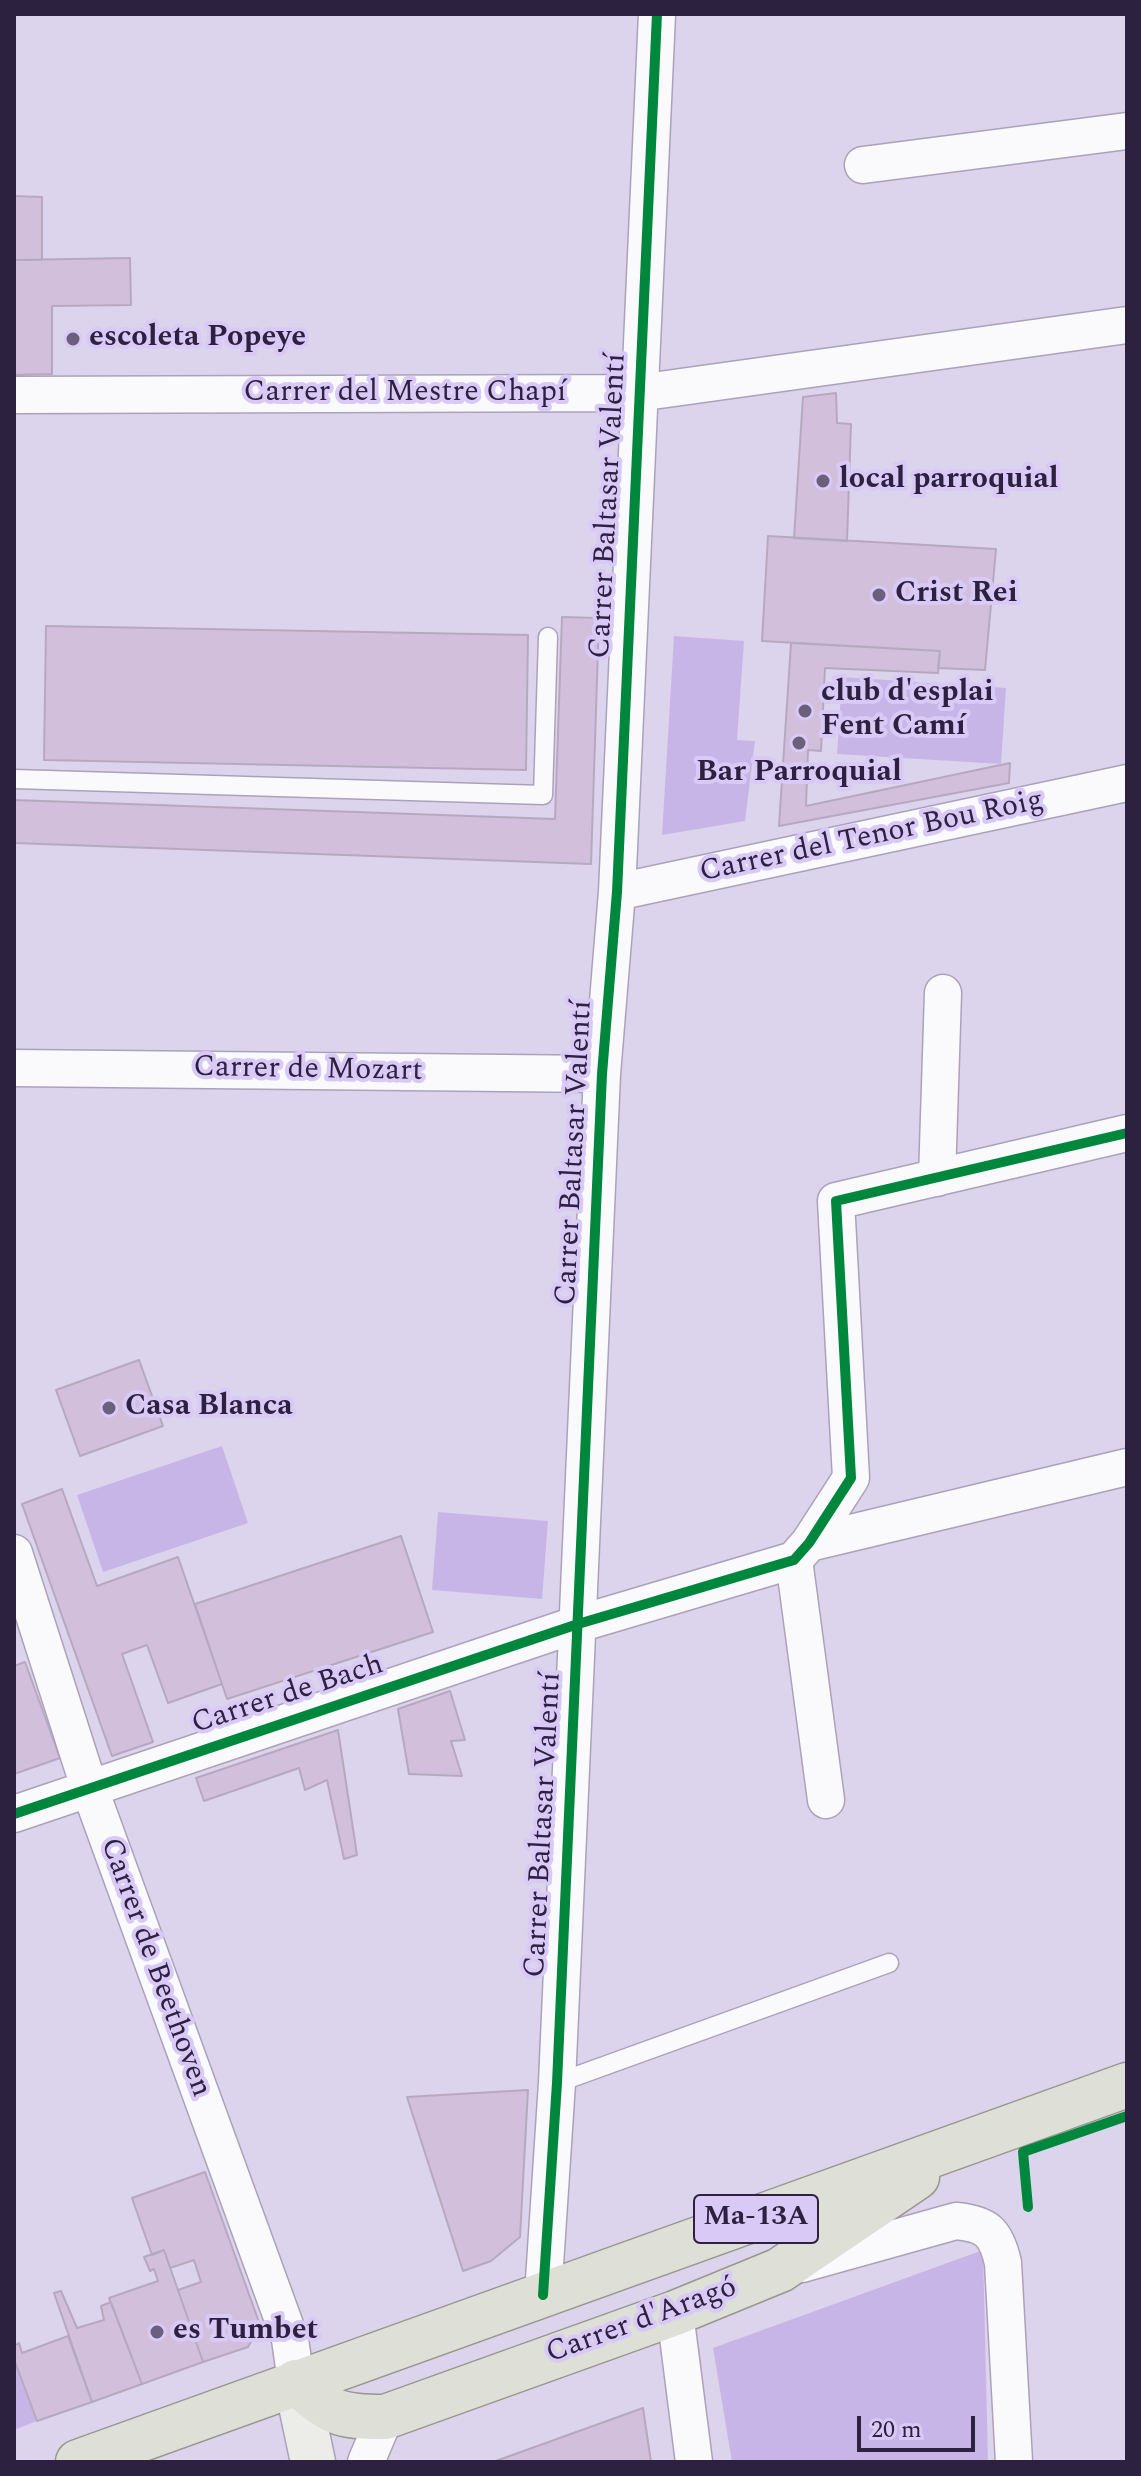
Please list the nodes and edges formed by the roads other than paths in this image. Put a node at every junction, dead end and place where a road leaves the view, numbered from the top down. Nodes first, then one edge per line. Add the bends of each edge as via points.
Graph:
1 (657, 14) edge
2 (1127, 131) edge
3 (863, 165) dead end
4 (1127, 325) edge
5 (638, 393) junction
6 (14, 395) edge
7 (548, 637) dead end
8 (14, 779) edge
9 (1127, 783) edge
10 (617, 892) junction
11 (943, 993) dead end
12 (14, 1068) edge
13 (602, 1074) junction
14 (1127, 1133) edge
15 (937, 1178) junction
16 (1127, 1467) edge
17 (802, 1552) junction
18 (14, 1553) edge
19 (578, 1624) junction
20 (89, 1787) junction
21 (826, 1800) dead end
22 (14, 1814) edge
23 (889, 1963) dead end
24 (557, 2083) junction
25 (1127, 2085) edge
26 (968, 2142) junction
27 (780, 2270) junction
28 (543, 2295) junction
29 (675, 2313) junction
30 (296, 2382) junction
31 (385, 2417) junction
32 (78, 2462) edge
33 (313, 2462) edge
34 (366, 2462) edge
35 (694, 2462) edge
36 (1014, 2462) edge

1 - 5 street, Carrer Baltasar Valentí
2 - 3 street
4 - 5 street, Carrer del Mestre Chapí
5 - 6 street, Carrer del Mestre Chapí
5 - 10 street, Carrer Baltasar Valentí
7 - 8 lane via 543,795
9 - 10 street, Carrer del Tenor Bou Roig
10 - 13 street, Carrer Baltasar Valentí
11 - 15 street
12 - 13 street, Carrer de Mozart
13 - 19 street, Carrer Baltasar Valentí
14 - 15 street
15 - 17 street via 836,1201 851,1478
16 - 17 street, Carrer de Bach
17 - 19 street, Carrer de Bach
17 - 21 street
18 - 20 street, Carrer de Beethoven
19 - 20 street, Carrer de Bach
19 - 24 street, Carrer Baltasar Valentí
20 - 22 street, Carrer de Bach
20 - 30 street, Carrer de Beethoven via 290,2339
23 - 24 lane
24 - 28 street, Carrer Baltasar Valentí
25 - 26 main road, Carrer d'Aragó / Ma-13A
26 - 27 main road, Carrer d'Aragó
26 - 28 main road, Carrer d'Aragó / Ma-13A
27 - 29 main road, Carrer d'Aragó
27 - 36 street via 956,2221 989,2231 1003,2263
28 - 30 main road, Carrer d'Aragó / Ma-13A
29 - 31 main road, Carrer d'Aragó
29 - 35 street
30 - 31 main road, Carrer d'Aragó via 330,2411 348,2417
30 - 32 main road, Carrer d'Aragó / Ma-13A
30 - 33 street
31 - 34 street

